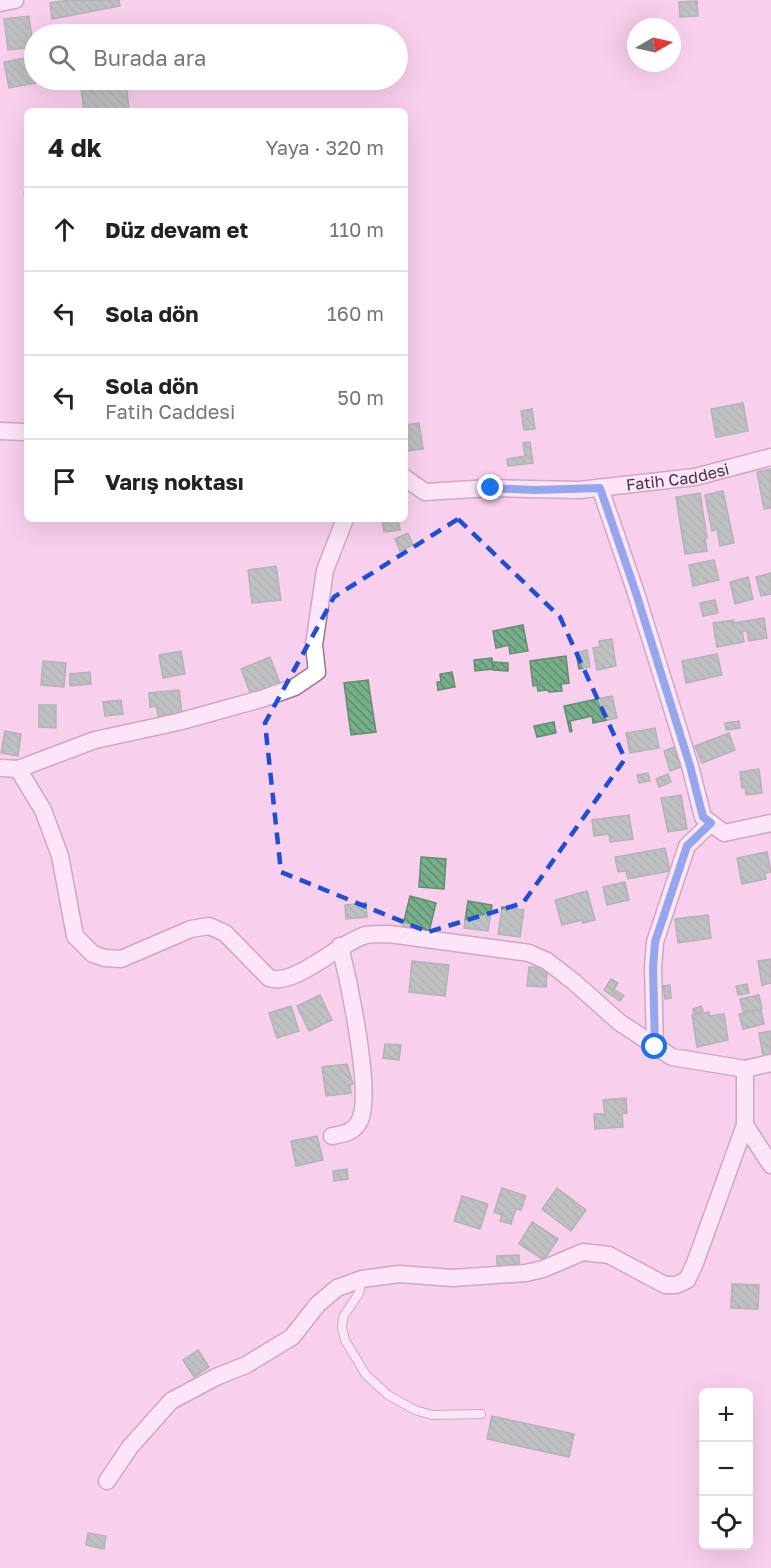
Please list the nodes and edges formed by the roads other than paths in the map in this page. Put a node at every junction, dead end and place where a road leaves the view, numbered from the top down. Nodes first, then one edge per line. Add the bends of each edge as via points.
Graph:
1 (15, 0) edge
2 (0, 3) edge
3 (0, 431) edge
4 (24, 432) edge
5 (771, 457) edge
6 (408, 483) edge
7 (600, 488) junction
8 (344, 522) edge
9 (0, 768) edge
10 (18, 769) junction
11 (711, 823) junction
12 (771, 823) edge
13 (340, 946) junction
14 (655, 1047) junction
15 (771, 1063) edge
16 (745, 1069) junction
17 (745, 1125) junction
18 (332, 1136) dead end
19 (771, 1165) edge
20 (362, 1279) junction
21 (481, 1414) dead end
22 (107, 1481) dead end

1 - 2 street
3 - 4 street
5 - 7 street, Fatih Caddesi via 695,477
6 - 7 street, Fatih Caddesi via 425,492
7 - 11 street via 703,817
8 - 10 street via 325,570 314,645 317,672 295,687 261,699 95,740
9 - 10 street
10 - 13 street via 43,810 60,856 75,936 93,954 121,959 191,929 209,926 225,933 268,978 276,980 296,974
11 - 12 street via 724,833
11 - 14 street via 687,846 655,942
13 - 14 street via 366,935 389,934 529,953 547,961 619,1023
13 - 18 street via 359,1039 364,1092 361,1119 356,1127 349,1133
14 - 16 street via 672,1057
15 - 16 street
16 - 17 street
17 - 19 street
17 - 20 street via 695,1263 687,1280 676,1285 665,1285 609,1255 583,1252 526,1273 453,1278 399,1274
20 - 21 lane via 342,1328 366,1375 388,1395 415,1410
20 - 22 street via 337,1288 292,1337 246,1365 171,1401 130,1447

